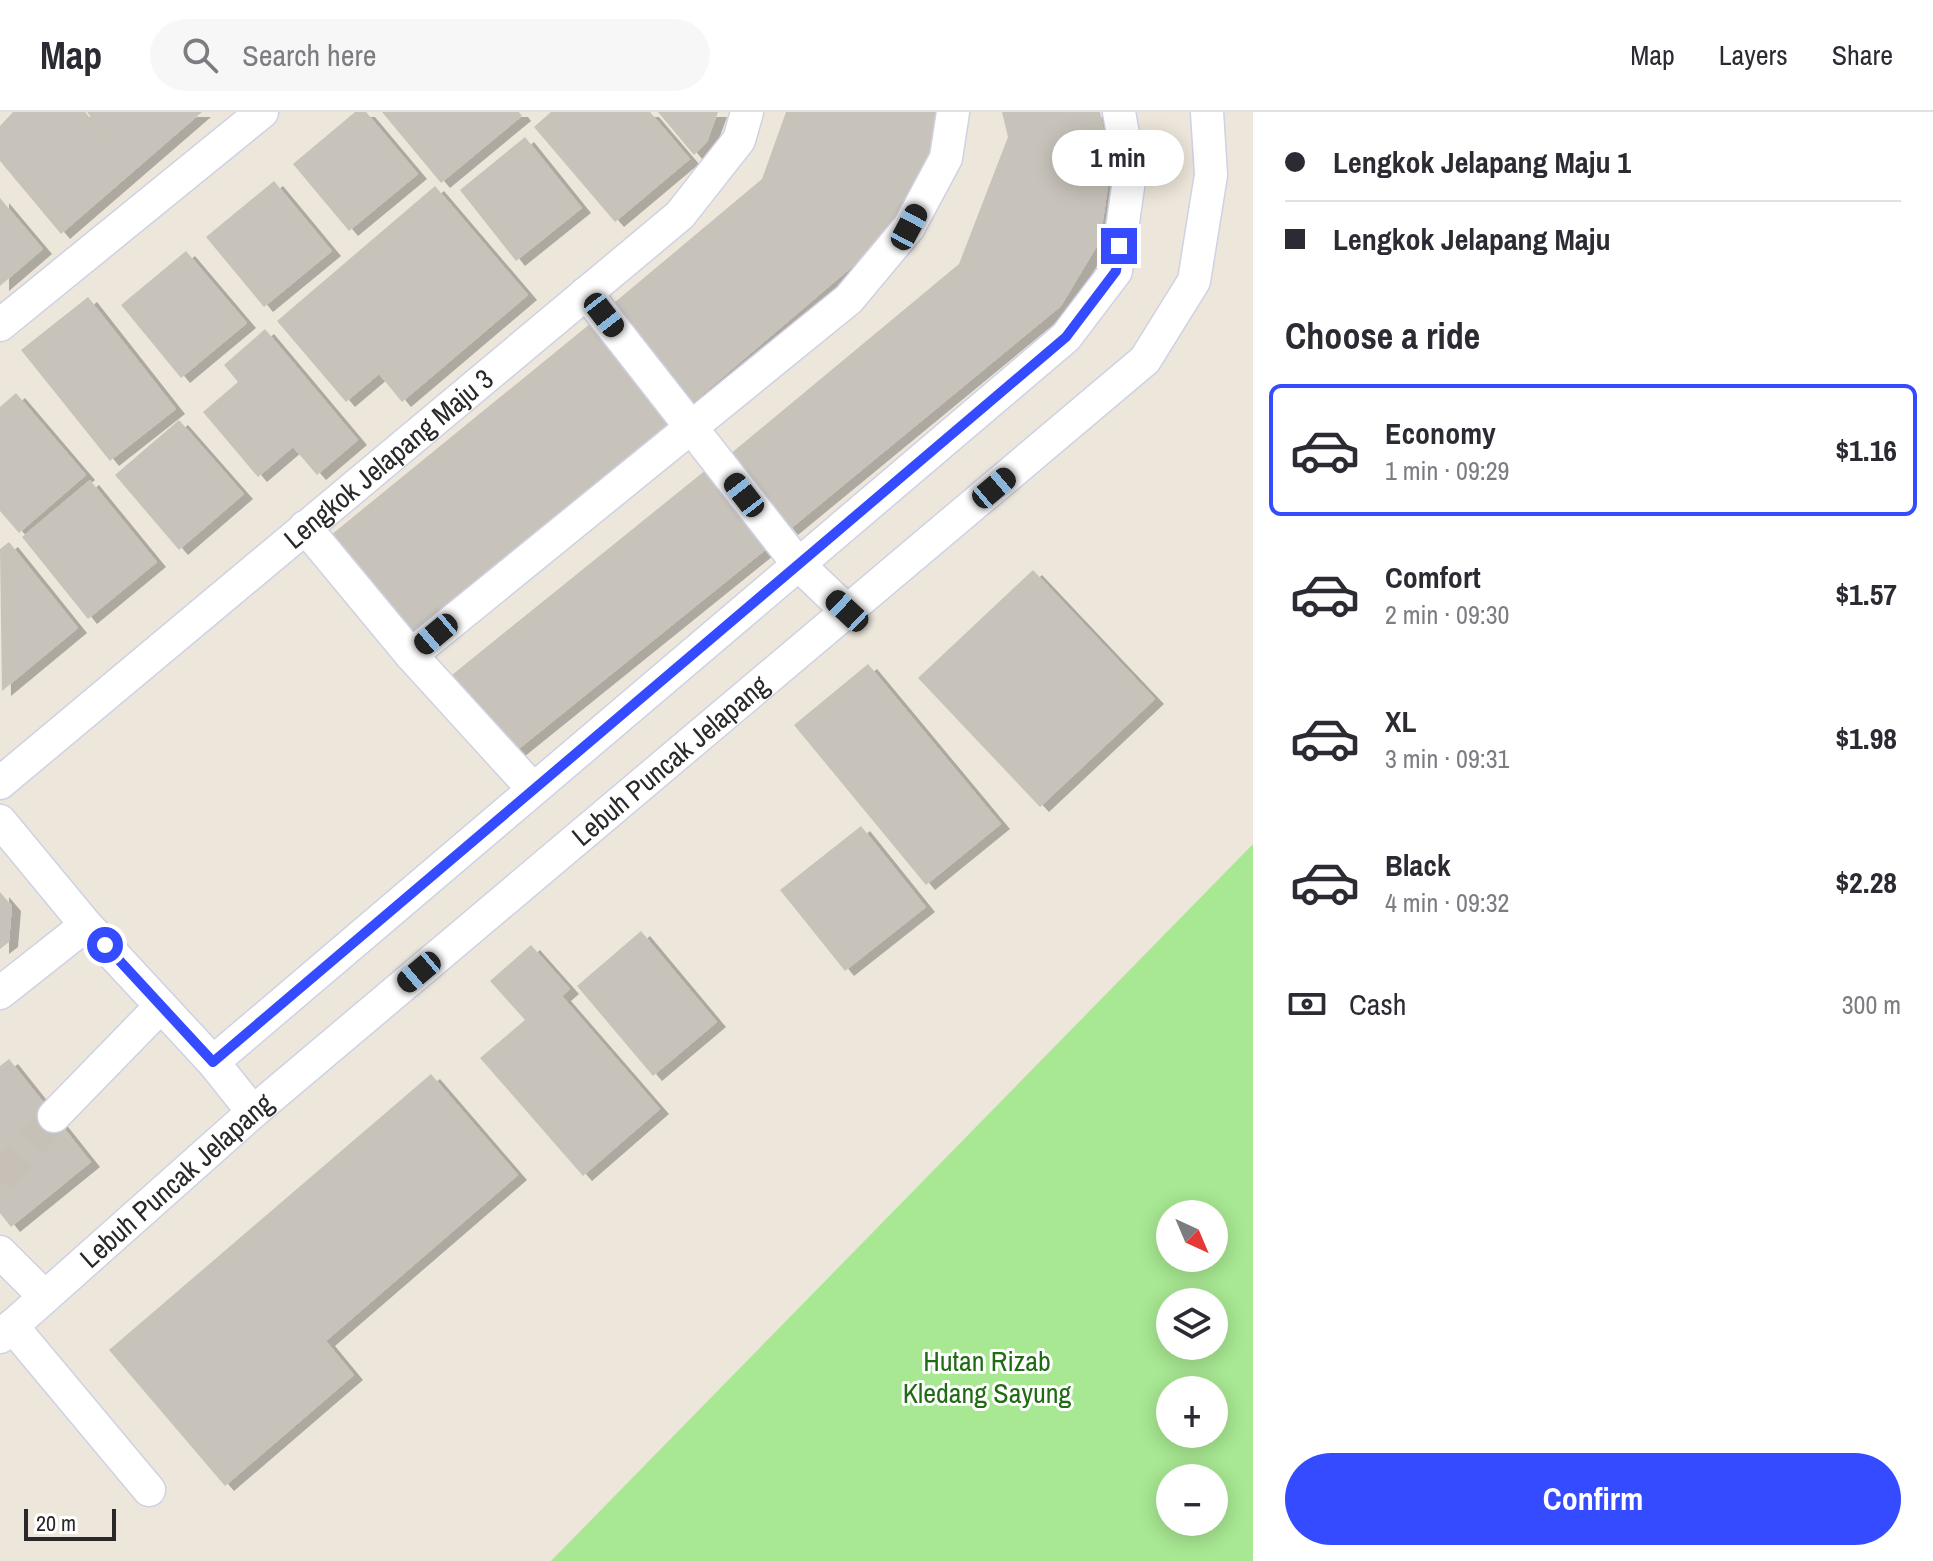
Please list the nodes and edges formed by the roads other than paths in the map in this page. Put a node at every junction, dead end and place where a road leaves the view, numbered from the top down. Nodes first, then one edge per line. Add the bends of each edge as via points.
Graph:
1 (262, 112) edge
2 (747, 112) edge
3 (953, 112) edge
4 (1119, 112) edge
5 (1207, 112) edge
6 (586, 293) junction
7 (0, 325) edge
8 (690, 426) junction
9 (305, 527) junction
10 (798, 564) junction
11 (847, 611) junction
12 (411, 655) junction
13 (0, 783) edge
14 (533, 789) junction
15 (0, 821) edge
16 (86, 925) junction
17 (0, 993) edge
18 (161, 1006) junction
19 (213, 1062) junction
20 (253, 1112) junction
21 (54, 1116) tunnel mouth
22 (0, 1252) edge
23 (45, 1297) junction
24 (6, 1332) edge
25 (149, 1490) dead end

1 - 7 street
2 - 6 street, Lengkok Jelapang Maju 3 via 739,140 680,215
3 - 8 street via 946,158 909,227 849,299
4 - 10 street via 1130,173 1116,271 1066,337
5 - 11 street, Lebuh Puncak Jelapang via 1211,175 1194,281 1145,360
6 - 8 street
6 - 9 street, Lengkok Jelapang Maju 3
8 - 10 street
8 - 12 street
9 - 12 street
9 - 13 street, Lengkok Jelapang Maju 3
10 - 11 street
10 - 14 street
11 - 20 street, Lebuh Puncak Jelapang
12 - 14 street
14 - 19 street
15 - 16 street
16 - 17 street
16 - 18 street
18 - 19 street
18 - 21 street
19 - 20 street
20 - 23 street, Lebuh Puncak Jelapang
22 - 23 street
23 - 24 street, Lebuh Puncak Jelapang
24 - 25 street

